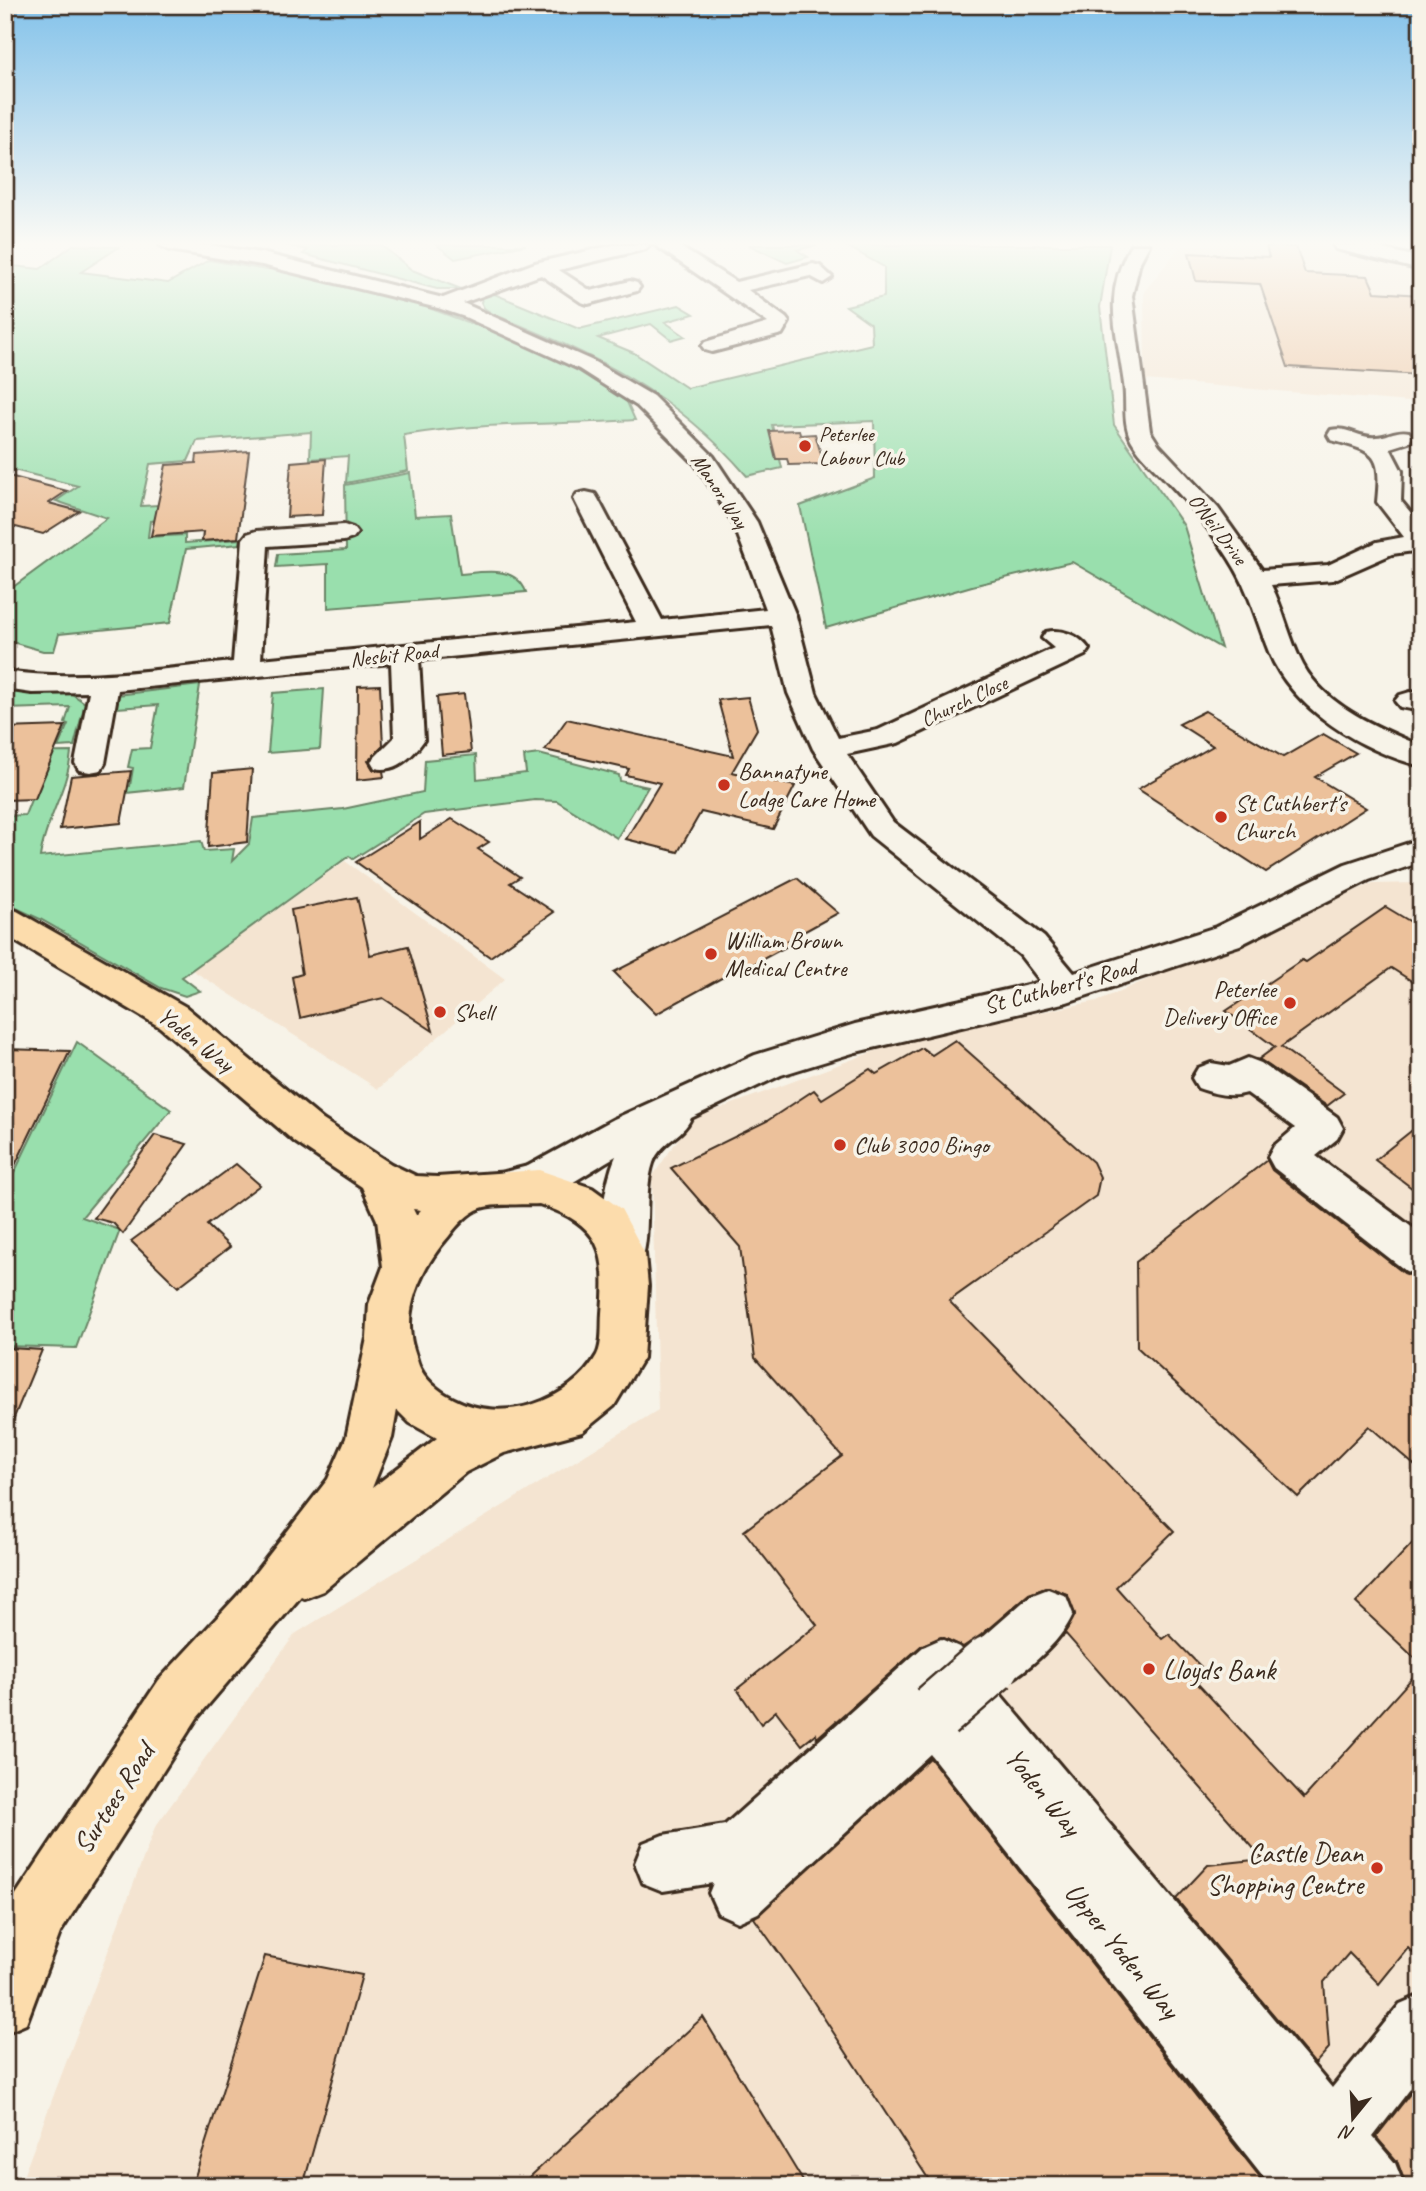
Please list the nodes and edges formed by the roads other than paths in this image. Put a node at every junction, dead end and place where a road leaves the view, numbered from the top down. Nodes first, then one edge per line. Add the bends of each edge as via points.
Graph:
1 (547, 347) edge
2 (1128, 347) edge
3 (1339, 435) dead end
4 (1401, 437) dead end
5 (1375, 445) junction
6 (586, 499) dead end
7 (344, 533) dead end
8 (1421, 541) edge
9 (1255, 578) junction
10 (782, 617) junction
11 (653, 629) junction
12 (1056, 638) dead end
13 (405, 654) junction
14 (246, 670) junction
15 (5, 680) edge
16 (105, 683) junction
17 (828, 750) junction
18 (1421, 757) edge
19 (386, 761) dead end
20 (90, 763) dead end
21 (1421, 850) edge
22 (5, 919) edge
23 (1067, 989) junction
24 (1211, 1078) dead end
25 (692, 1101) junction
26 (377, 1176) junction
27 (487, 1190) junction
28 (624, 1254) junction
29 (1421, 1258) edge
30 (404, 1267) junction
31 (388, 1336) junction
32 (498, 1433) junction
33 (256, 1613) junction
34 (1048, 1614) dead end
35 (934, 1714) junction
36 (663, 1863) dead end
37 (738, 1893) dead end
38 (5, 2003) edge
39 (1421, 2025) edge
40 (1319, 2162) edge
41 (1372, 2186) edge

1 - 10 street, Manor Way via 645,401 705,461 744,522
2 - 9 street, O'Neil Drive via 1136,387 1133,413 1144,442 1216,520
3 - 5 street
4 - 5 street
5 - 8 street via 1393,473 1389,502
6 - 11 street
7 - 14 street via 256,539
8 - 9 street via 1386,547 1333,572
9 - 18 street, O'Neil Drive via 1290,672 1345,718
10 - 11 street, Nesbit Road
10 - 17 street, Manor Way via 802,693
11 - 13 street, Nesbit Road
12 - 17 street, Church Close via 1075,649 887,737
13 - 14 street, Nesbit Road
13 - 19 street via 409,740
14 - 16 street, Nesbit Road
15 - 16 street, Nesbit Road
16 - 20 street
17 - 23 street, Manor Way via 882,829 1032,946
21 - 23 street, St Cuthbert's Road via 1357,872 1228,936
22 - 26 main road, Yoden Way via 173,1017 309,1131
23 - 25 street, St Cuthbert's Road via 855,1038 768,1065
24 - 29 street via 1235,1082 1248,1073 1323,1128 1288,1157
25 - 27 street, St Cuthbert's Road via 628,1130 537,1181
25 - 28 street, St Cuthbert's Road via 645,1139 624,1203
26 - 27 main road, Yoden Way via 411,1192
26 - 30 main road via 398,1220
27 - 28 main road via 539,1188 578,1200 606,1221
27 - 30 main road via 442,1214
28 - 32 main road via 621,1358 598,1391 566,1417
30 - 31 main road via 391,1304
31 - 32 main road via 401,1382 426,1408 457,1425
31 - 33 main road, Surtees Road via 369,1438 345,1495
32 - 33 main road, Surtees Road via 449,1456
33 - 38 main road, Surtees Road via 177,1699 36,1917
34 - 35 street, bridge
35 - 37 street
35 - 40 street, Upper Yoden Way
36 - 40 street, Yoden Way via 738,1851 941,1665
39 - 40 street
40 - 41 street, Yoden Way

